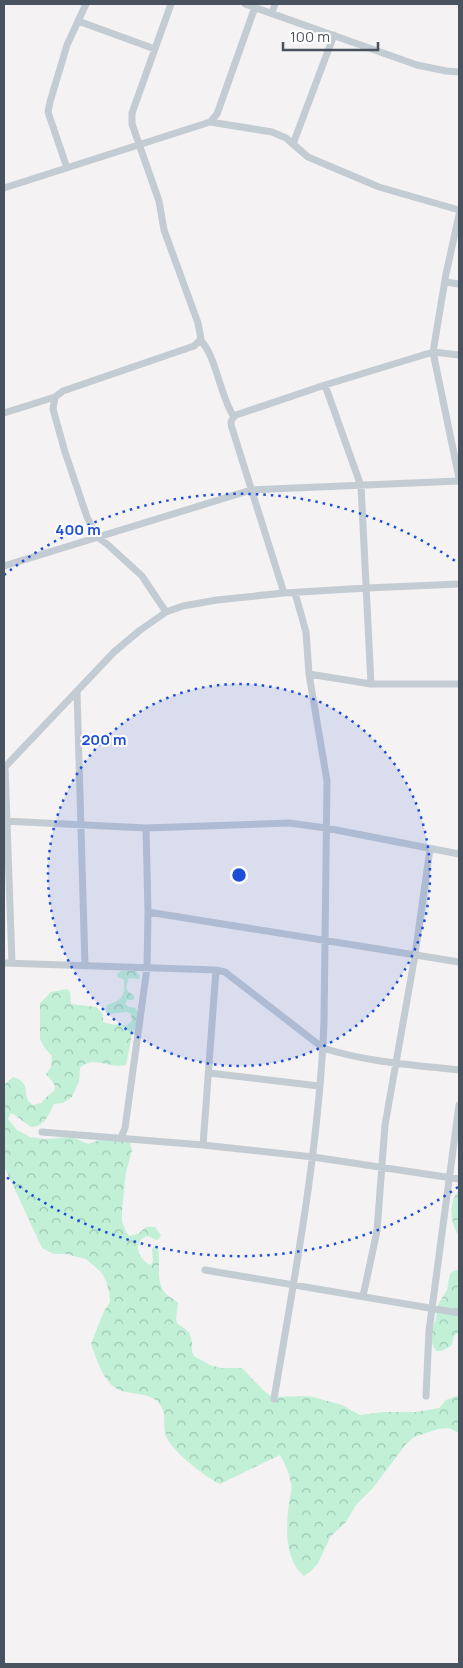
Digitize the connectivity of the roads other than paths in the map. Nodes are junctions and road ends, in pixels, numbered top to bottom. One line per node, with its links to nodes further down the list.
1 (86, 4): 7 (street)
2 (172, 4): 9 (street)
3 (245, 4): 5 (street)
4 (275, 4): 6 (street)
5 (255, 7): 6 (street); 11 (street)
6 (272, 13): 8 (street)
7 (78, 21): 9 (street); 14 (street)
8 (334, 35): 10 (street); 13 (street)
9 (155, 49): 12 (street)
10 (459, 72)
11 (210, 122): 12 (street); 13 (street)
12 (140, 144): 14 (street); 20 (street)
13 (293, 144): 16 (street)
14 (67, 168): 15 (street)
15 (4, 188)
16 (459, 210)
17 (459, 215): 18 (street)
18 (444, 282): 19 (street); 21 (street)
19 (459, 284)
20 (200, 340): 24 (street); 26 (street)
21 (433, 352): 22 (street); 23 (street); 27 (street)
22 (459, 355)
23 (325, 385): 26 (street); 28 (street)
24 (55, 397): 25 (street); 30 (street)
25 (4, 413)
26 (234, 417): 29 (street)
27 (459, 479): 28 (street)
28 (362, 486): 29 (street); 33 (street)
29 (251, 490): 30 (street); 35 (street)
30 (97, 538): 31 (street); 36 (street)
31 (4, 566)
32 (459, 584): 33 (street)
33 (367, 588): 34 (street); 38 (street)
34 (296, 593): 35 (street); 37 (street)
35 (284, 594): 36 (street)
36 (166, 612): 40 (street)
37 (309, 674): 38 (street); 45 (street)
38 (371, 684): 39 (street)
39 (459, 684)
40 (77, 692): 41 (street); 43 (street)
41 (5, 767): 42 (street)
42 (6, 821): 43 (street); 53 (street)
43 (80, 825): 44 (street); 54 (street)
44 (146, 828): 45 (street); 48 (street)
45 (326, 828): 46 (street); 49 (street)
46 (430, 849): 47 (street); 50 (street)
47 (459, 854)
48 (148, 912): 49 (street); 55 (street)
49 (325, 941): 50 (street); 57 (street)
50 (415, 955): 51 (street); 58 (street)
51 (459, 962)
52 (4, 963): 53 (street)
53 (12, 963): 54 (street)
54 (85, 966): 55 (street)
55 (147, 968): 56 (street); 64 (street)
56 (216, 970): 57 (street); 60 (street)
57 (323, 1048): 58 (street); 61 (street)
58 (396, 1063): 59 (street); 67 (street)
59 (459, 1070)
60 (209, 1073): 61 (street); 65 (street)
61 (319, 1086): 66 (street)
62 (459, 1105): 68 (street)
63 (42, 1132): 64 (street)
64 (121, 1138): 65 (street)
65 (203, 1145): 66 (street)
66 (313, 1157): 67 (street); 71 (street)
67 (382, 1168): 68 (street); 72 (street)
68 (451, 1177): 69 (street); 73 (street)
69 (459, 1179)
70 (205, 1270): 71 (street)
71 (293, 1285): 72 (street); 76 (street)
72 (363, 1296): 73 (street)
73 (432, 1308): 74 (street); 75 (street)
74 (459, 1313)
75 (426, 1396)
76 (274, 1399)

